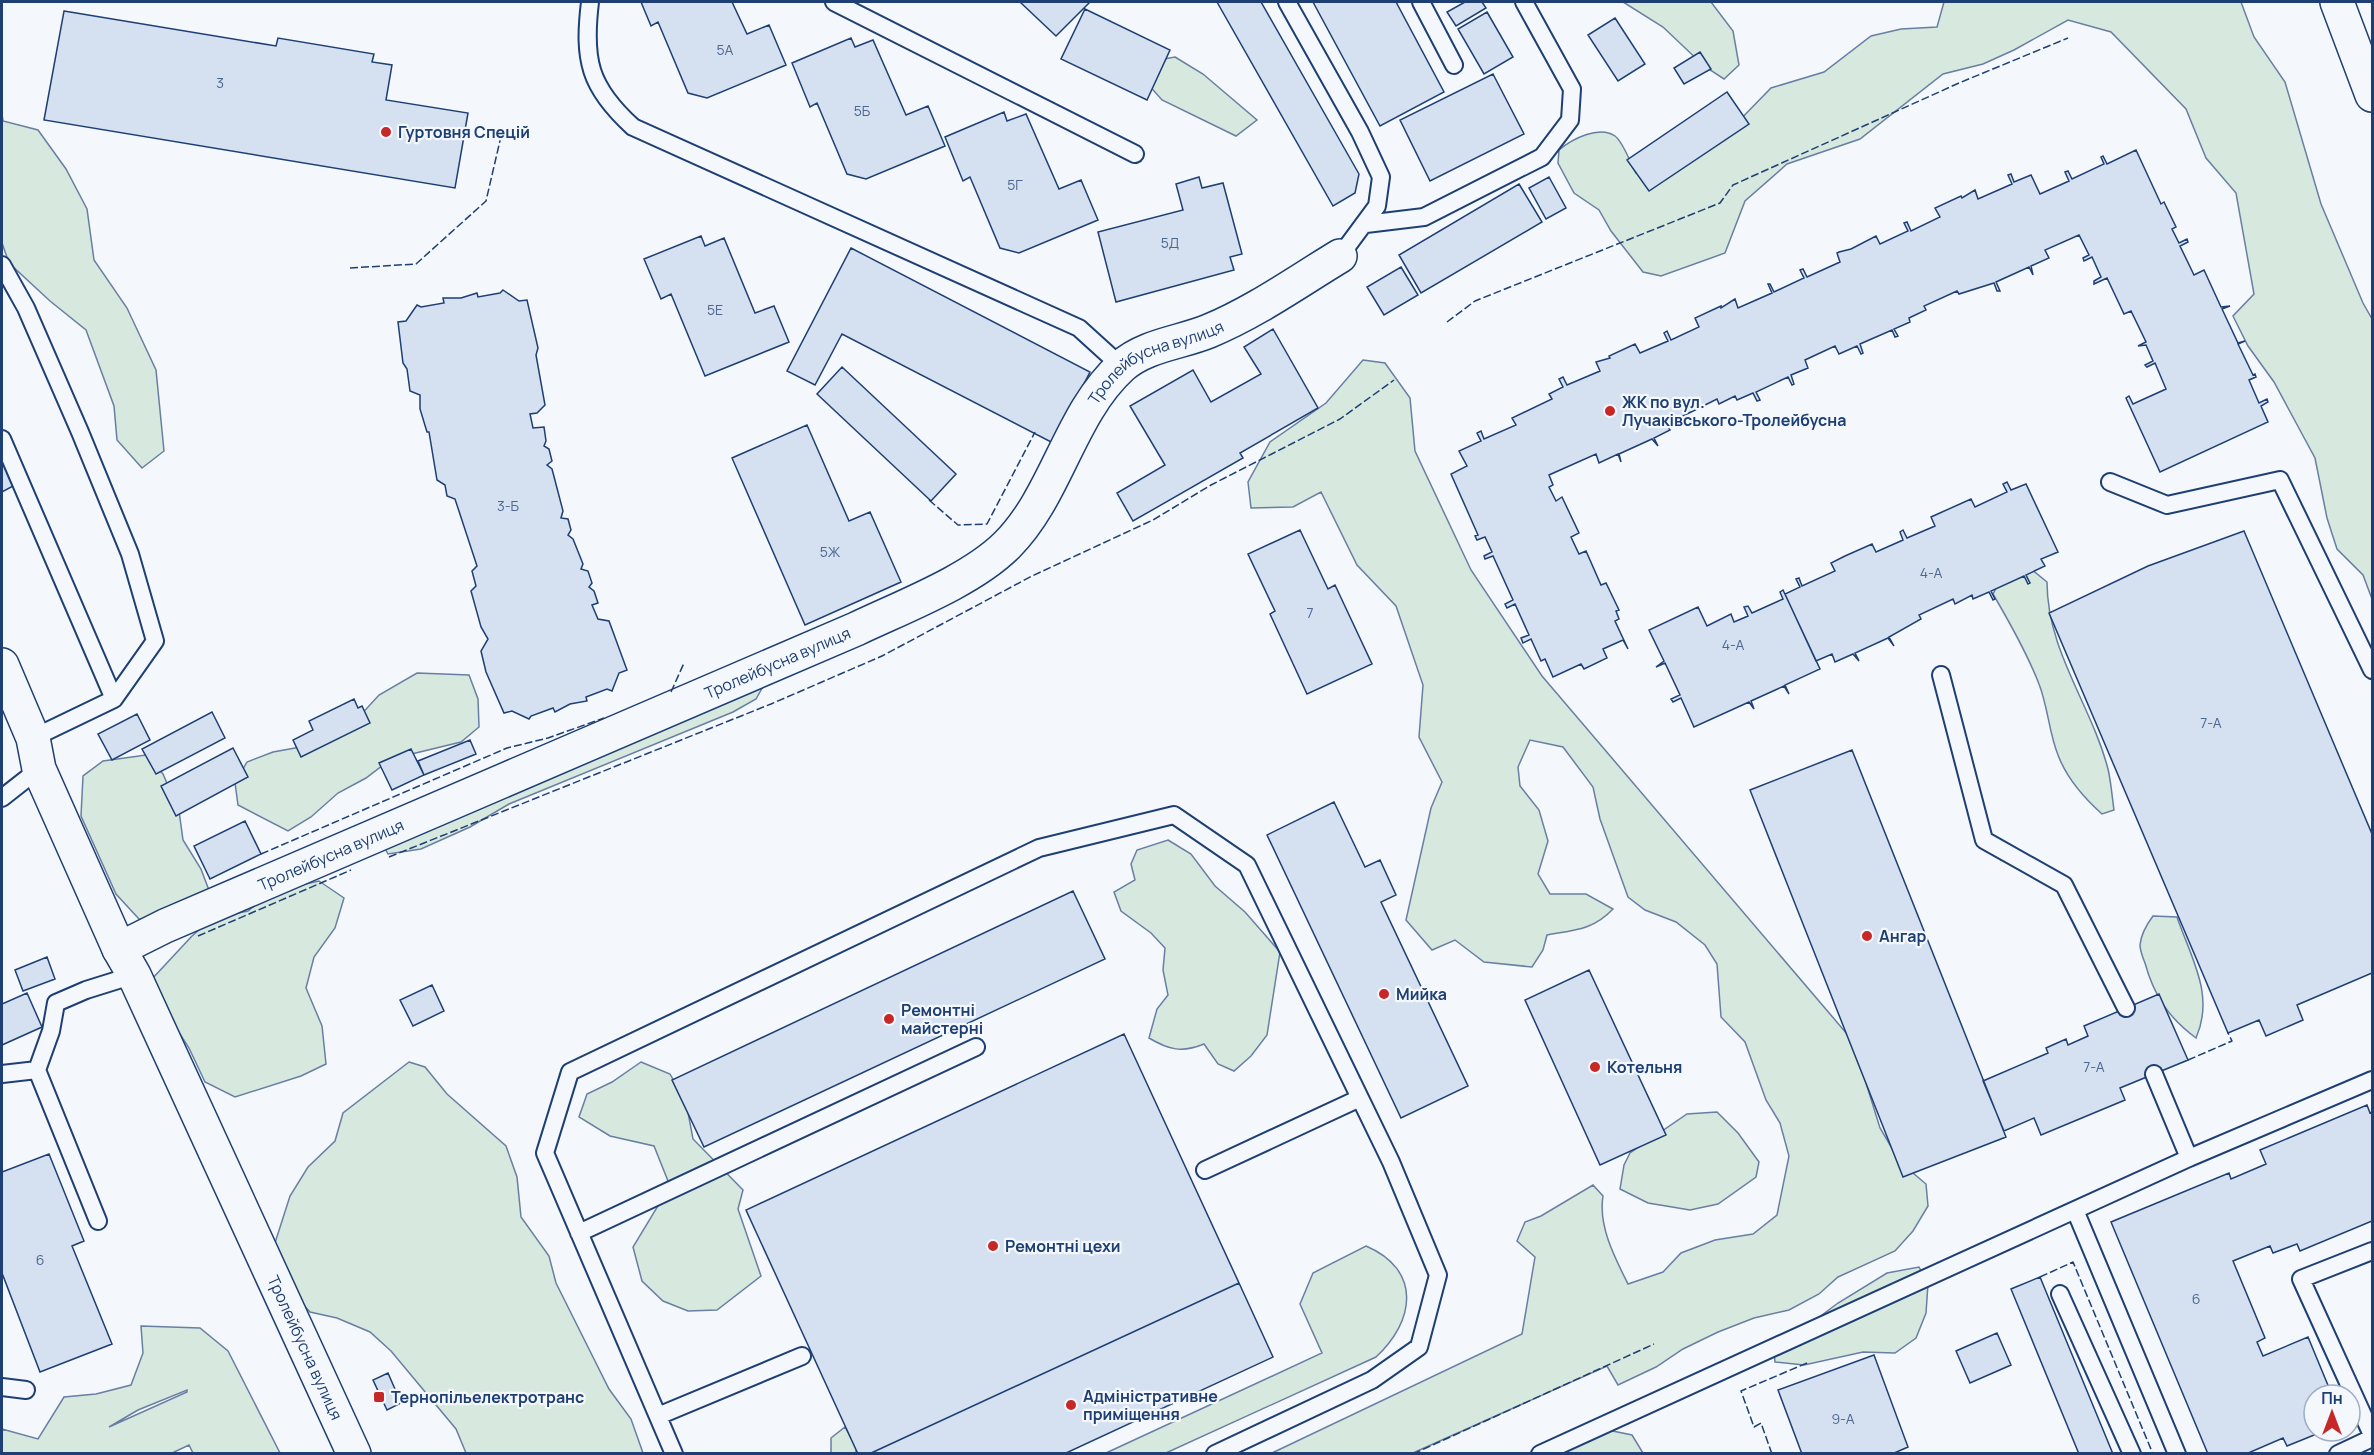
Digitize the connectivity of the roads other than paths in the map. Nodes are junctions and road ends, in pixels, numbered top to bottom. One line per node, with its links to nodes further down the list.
1 (590, 2): 13 (lane)
2 (834, 2): 9 (lane)
3 (1287, 2): 10 (lane)
4 (1421, 2): 7 (lane)
5 (1524, 2): 10 (lane)
6 (2337, 2): 8 (street)
7 (1454, 65)
8 (2373, 95)
9 (1136, 154)
10 (1366, 224): 11 (lane)
11 (1340, 256): 13 (street, Тролейбусна вулиця)
12 (2, 265): 19 (lane)
13 (1122, 366): 22 (street, Тролейбусна вулиця)
14 (2, 439): 19 (lane)
15 (2110, 482): 17 (lane)
16 (2, 665): 20 (street, Тролейбусна вулиця)
17 (2373, 670)
18 (1941, 675): 23 (lane)
19 (114, 699): 20 (lane)
20 (36, 754): 21 (lane); 22 (street, Тролейбусна вулиця)
21 (2, 798)
22 (127, 962): 25 (lane); 42 (street, Тролейбусна вулиця)
23 (2126, 1008)
24 (976, 1047): 34 (lane)
25 (38, 1070): 26 (lane); 33 (lane)
26 (2, 1074)
27 (2154, 1074): 30 (lane)
28 (2373, 1080): 30 (lane)
29 (1360, 1098): 31 (lane); 34 (lane); 44 (lane)
30 (2189, 1158): 32 (lane)
31 (1205, 1170)
32 (2075, 1210): 45 (lane); 47 (lane)
33 (98, 1221)
34 (579, 1233): 40 (lane)
35 (2373, 1251): 41 (lane)
36 (2060, 1294): 46 (lane)
37 (802, 1356): 40 (lane)
38 (2, 1387): 39 (lane)
39 (26, 1390)
40 (658, 1416): 43 (lane)
41 (2373, 1437): 48 (lane)
42 (354, 1454)
43 (674, 1454)
44 (1215, 1454)
45 (1540, 1454)
46 (2132, 1454)
47 (2177, 1454)
48 (2338, 1454)

